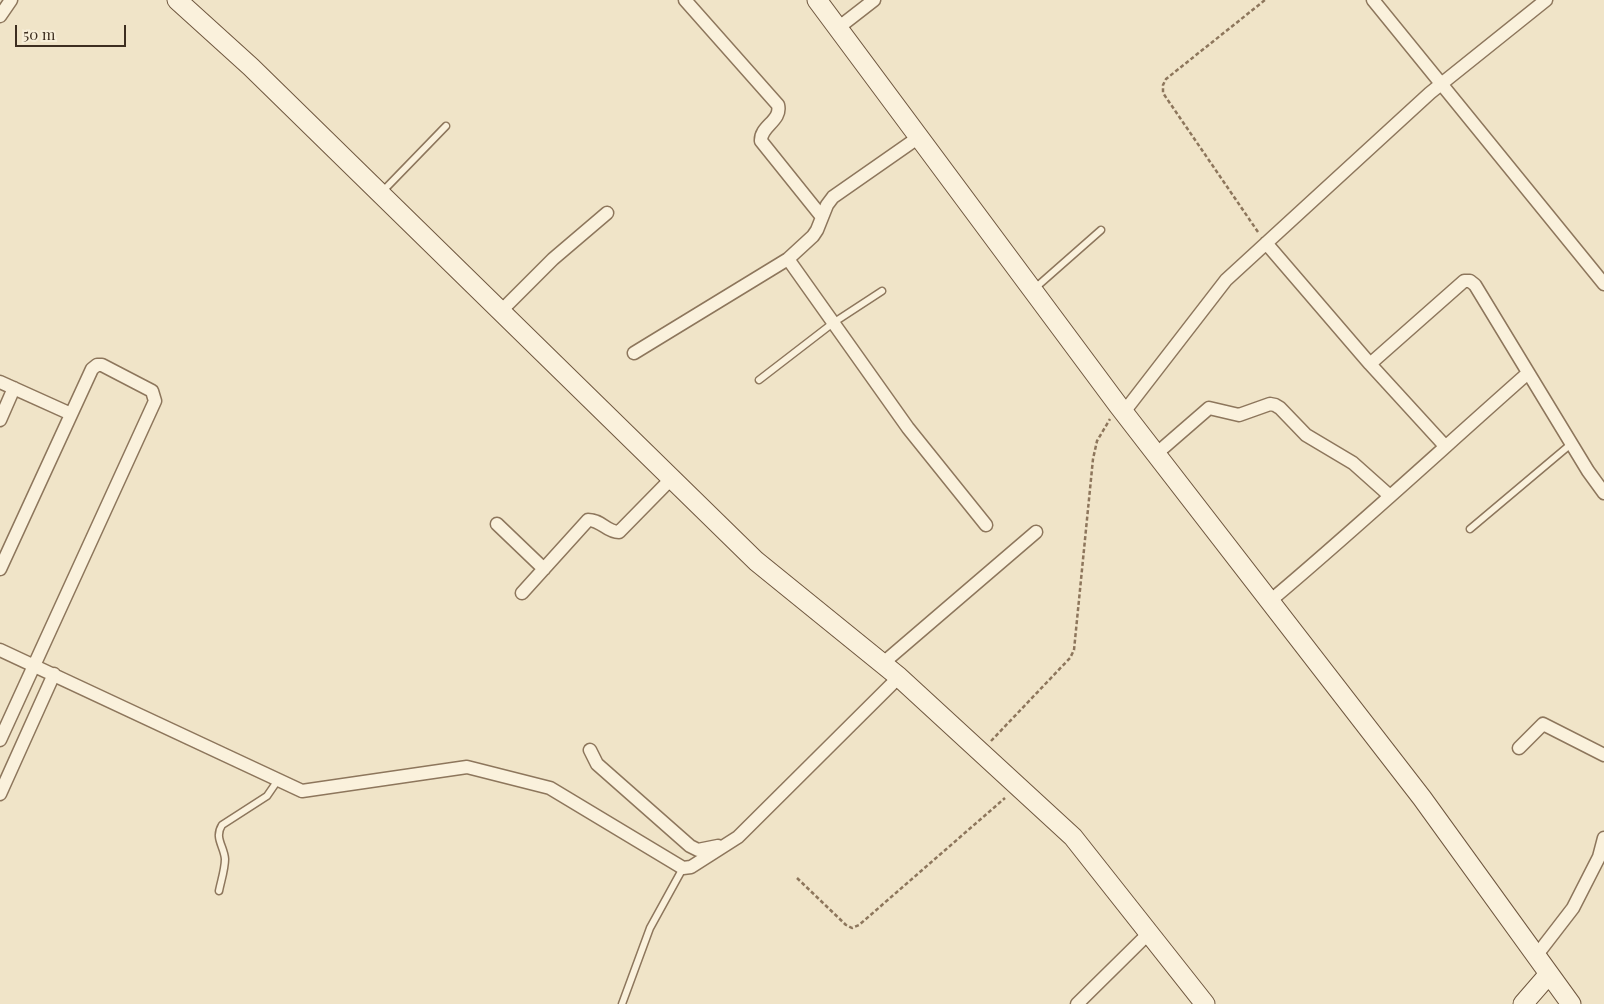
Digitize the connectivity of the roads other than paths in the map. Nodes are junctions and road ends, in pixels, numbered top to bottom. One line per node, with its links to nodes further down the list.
1 (11, 0): 8 (street)
2 (177, 0): 13 (street)
3 (685, 0): 15 (street)
4 (817, 0): 9 (street)
5 (874, 0): 9 (street)
6 (1373, 0): 10 (street)
7 (1546, 0): 10 (street)
8 (0, 16)
9 (838, 28): 12 (street)
10 (1441, 84): 17 (street); 19 (street)
11 (446, 126): 13 (lane)
12 (919, 137): 15 (street); 20 (street)
13 (381, 194): 22 (street)
14 (607, 213): 22 (street)
15 (822, 217): 18 (street)
16 (1101, 230): 20 (lane)
17 (1266, 243): 25 (street); 30 (street)
18 (788, 259): 23 (street); 24 (street)
19 (1604, 284)
20 (1033, 290): 30 (street)
21 (882, 291): 23 (lane)
22 (502, 311): 36 (street)
23 (833, 323): 27 (lane); 40 (street)
24 (634, 353)
25 (1370, 364): 26 (street); 34 (street)
26 (1528, 373): 33 (street); 34 (street)
27 (759, 380)
28 (0, 382): 29 (street)
29 (14, 388): 31 (street); 32 (street)
30 (1121, 409): 35 (street)
31 (71, 414): 43 (street); 48 (street)
32 (0, 420)
33 (1571, 444): 37 (street); 41 (lane)
34 (1445, 446): 38 (street)
35 (1156, 454): 38 (street); 46 (street)
36 (672, 478): 44 (street); 49 (street)
37 (1604, 493)
38 (1390, 496): 46 (street)
39 (497, 524): 44 (street)
40 (986, 524)
41 (1470, 529)
42 (1036, 532): 49 (street)
43 (0, 569)
44 (544, 569): 45 (street)
45 (522, 593)
46 (1270, 601): 65 (street)
47 (0, 650): 48 (street)
48 (34, 664): 50 (street); 52 (street)
49 (882, 664): 51 (street)
50 (54, 674): 57 (street); 58 (street)
51 (899, 677): 61 (street); 64 (street)
52 (0, 740)
53 (1519, 748): 55 (street)
54 (590, 750): 61 (street)
55 (1604, 755)
56 (0, 761): 57 (street)
57 (13, 766): 59 (street)
58 (278, 780): 62 (street); 63 (lane)
59 (0, 794)
60 (1604, 838): 65 (street)
61 (726, 845): 62 (street)
62 (683, 868): 67 (lane)
63 (219, 891)
64 (1148, 934): 68 (street); 69 (street)
65 (1536, 956): 66 (street)
66 (1549, 974): 70 (street); 71 (street)
67 (622, 1004)
68 (1077, 1004)
69 (1205, 1004)
70 (1523, 1004)
71 (1571, 1004)

